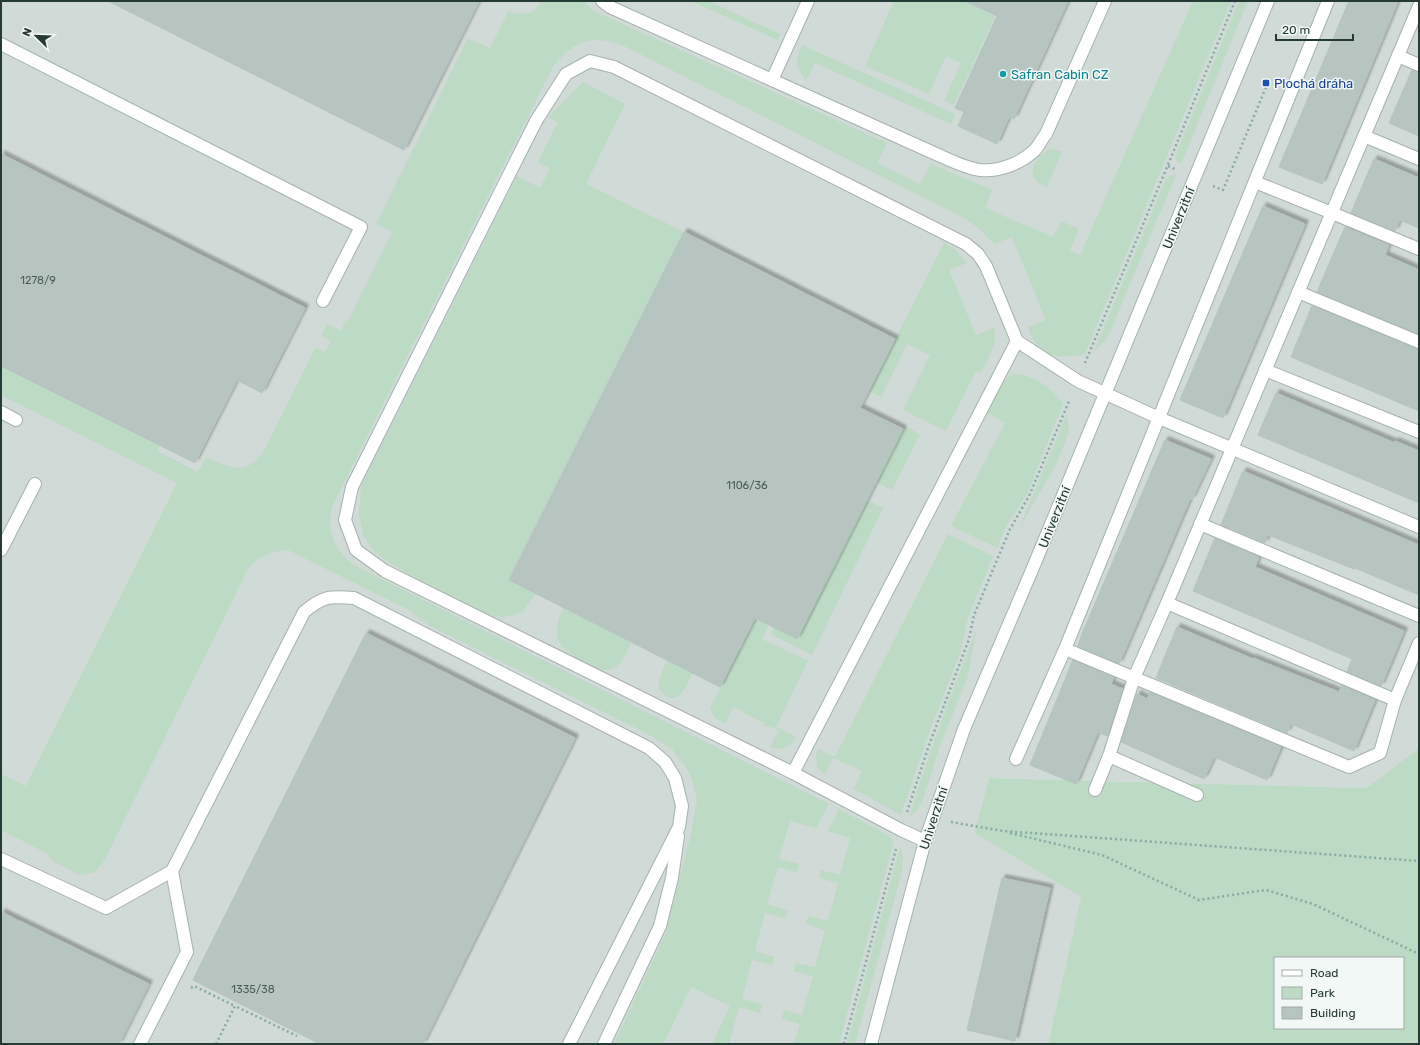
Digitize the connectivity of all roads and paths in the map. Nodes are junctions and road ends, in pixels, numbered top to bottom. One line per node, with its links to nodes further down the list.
1 (602, 1): 11 (street)
2 (808, 1): 11 (street)
3 (1105, 1): 11 (street)
4 (1235, 1): 22 (path)
5 (1268, 1): 23 (street, Univerzitní)
6 (1328, 1): 14 (street)
7 (1419, 6): 9 (street)
8 (1, 44): 18 (street)
9 (1398, 56): 10 (street); 12 (street)
10 (1419, 65)
11 (772, 80)
12 (1364, 136): 13 (street); 15 (street)
13 (1419, 159)
14 (1255, 182): 15 (street); 25 (street)
15 (1332, 212): 16 (street); 17 (street)
16 (1419, 249)
17 (1298, 292): 20 (street); 21 (street)
18 (323, 301)
19 (1017, 341): 22 (street); 41 (street); 41 (street)
20 (1419, 342)
21 (1265, 370): 27 (street); 28 (street)
22 (1078, 381): 23 (street); 46 (path)
23 (1105, 393): 25 (street); 44 (street, Univerzitní)
24 (1, 412): 26 (street)
25 (1159, 418): 28 (street); 36 (street)
26 (16, 420)
27 (1419, 432)
28 (1232, 449): 30 (street); 31 (street)
29 (35, 484): 32 (street)
30 (1200, 524): 33 (street); 34 (street)
31 (1419, 527)
32 (1, 550)
33 (1167, 602): 37 (street); 38 (street)
34 (1419, 616)
35 (1419, 643): 38 (street)
36 (1065, 649): 37 (street); 40 (street)
37 (1134, 678): 38 (street); 39 (street)
38 (1395, 700)
39 (1109, 756): 42 (street); 43 (street)
40 (1016, 760)
41 (793, 773): 46 (street)
42 (1095, 790)
43 (1197, 795)
44 (932, 819): 47 (path); 48 (street, Univerzitní)
45 (679, 827): 51 (street); 58 (street); 59 (street)
46 (901, 830): 48 (street); 60 (path)
47 (1003, 831): 50 (path); 52 (path)
48 (925, 841): 61 (street, Univerzitní)
49 (1, 860): 51 (street)
50 (1419, 861)
51 (172, 872): 53 (street)
52 (1419, 954)
53 (160, 1004): 54 (path); 56 (street)
54 (235, 1006): 55 (path); 57 (path)
55 (297, 1036)
56 (140, 1044)
57 (216, 1044)
58 (569, 1044)
59 (604, 1044)
60 (844, 1044)
61 (871, 1044)

